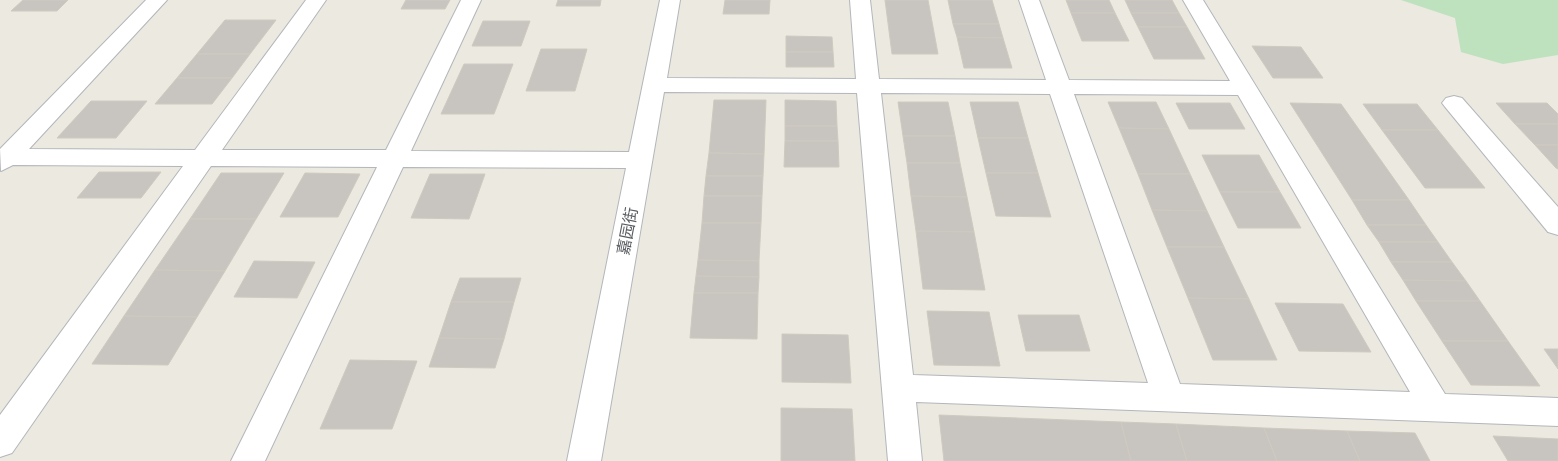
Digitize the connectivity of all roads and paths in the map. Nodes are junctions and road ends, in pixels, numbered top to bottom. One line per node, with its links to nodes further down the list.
1 (157, 0): 14 (street)
2 (316, 0): 13 (street)
3 (471, 0): 15 (street)
4 (670, 0): 8 (street, 嘉园街)
5 (860, 0): 9 (street)
6 (1029, 0): 10 (street)
7 (1193, 0): 11 (street)
8 (654, 85): 9 (street); 16 (street, 嘉园街)
9 (868, 86): 10 (street); 18 (street)
10 (1060, 87): 11 (street); 19 (street)
11 (1245, 88): 20 (street)
12 (1454, 103): 17 (street)
13 (204, 158): 14 (street); 15 (street); 22 (street)
14 (3, 159)
15 (395, 159): 16 (street); 23 (street)
16 (640, 160): 24 (street, 嘉园街)
17 (1558, 224)
18 (898, 388): 19 (street); 25 (street)
19 (1169, 398): 20 (street)
20 (1436, 408): 21 (street)
21 (1558, 412)
22 (0, 442)
23 (248, 461)
24 (584, 461)
25 (905, 461)

